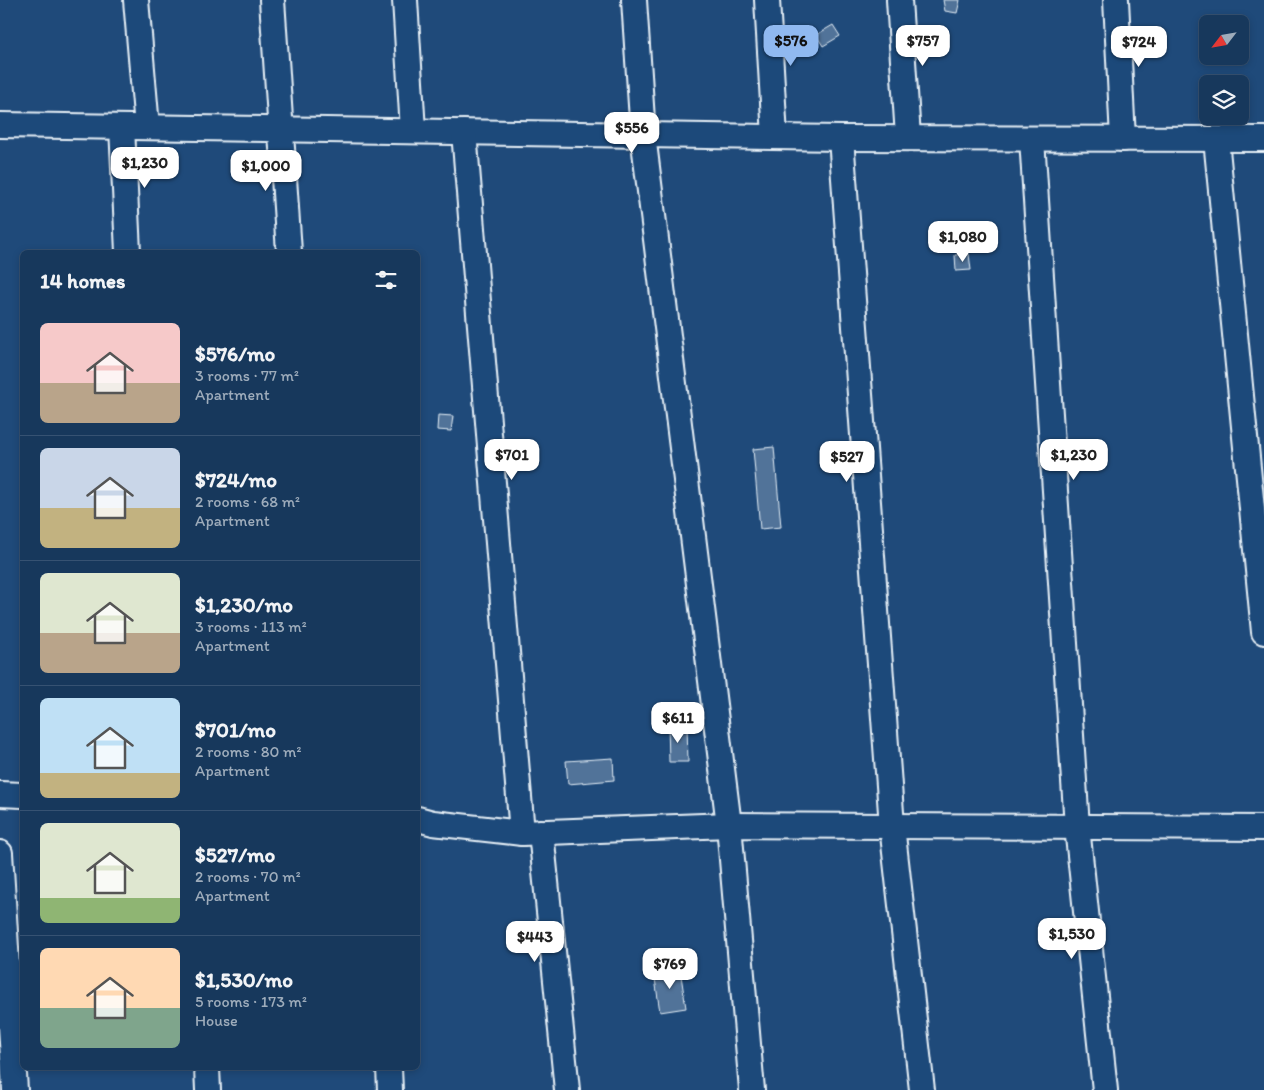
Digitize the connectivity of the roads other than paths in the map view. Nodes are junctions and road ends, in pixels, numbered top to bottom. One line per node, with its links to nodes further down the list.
1 (136, 0): 10 (street)
2 (272, 0): 11 (street)
3 (404, 0): 12 (street)
4 (634, 0): 14 (street)
5 (768, 0): 15 (street)
6 (899, 0): 16 (street)
7 (1116, 0): 19 (street)
8 (0, 125): 9 (street)
9 (122, 127): 10 (street); 22 (street)
10 (147, 127): 11 (street)
11 (280, 129): 12 (street); 23 (street)
12 (414, 131): 13 (street)
13 (464, 132): 14 (street); 32 (street)
14 (643, 135): 15 (street); 28 (street)
15 (775, 137): 17 (street)
16 (908, 137): 17 (street); 18 (street)
17 (841, 138): 29 (street)
18 (1032, 139): 19 (street); 30 (street)
19 (1123, 139): 20 (street)
20 (1216, 139): 21 (street); 24 (street)
21 (1264, 139)
22 (128, 250)
23 (289, 250)
24 (1264, 632)
25 (0, 794): 26 (street)
26 (20, 795)
27 (420, 820): 32 (street)
28 (729, 825): 29 (street); 32 (street); 40 (street)
29 (892, 826): 30 (street); 41 (street)
30 (1077, 827): 31 (street); 42 (street)
31 (1264, 828)
32 (531, 832): 39 (street)
33 (0, 853): 36 (street)
34 (207, 1070): 37 (street)
35 (389, 1070): 38 (street)
36 (15, 1090)
37 (208, 1090)
38 (390, 1090)
39 (567, 1090)
40 (752, 1090)
41 (922, 1090)
42 (1105, 1090)

